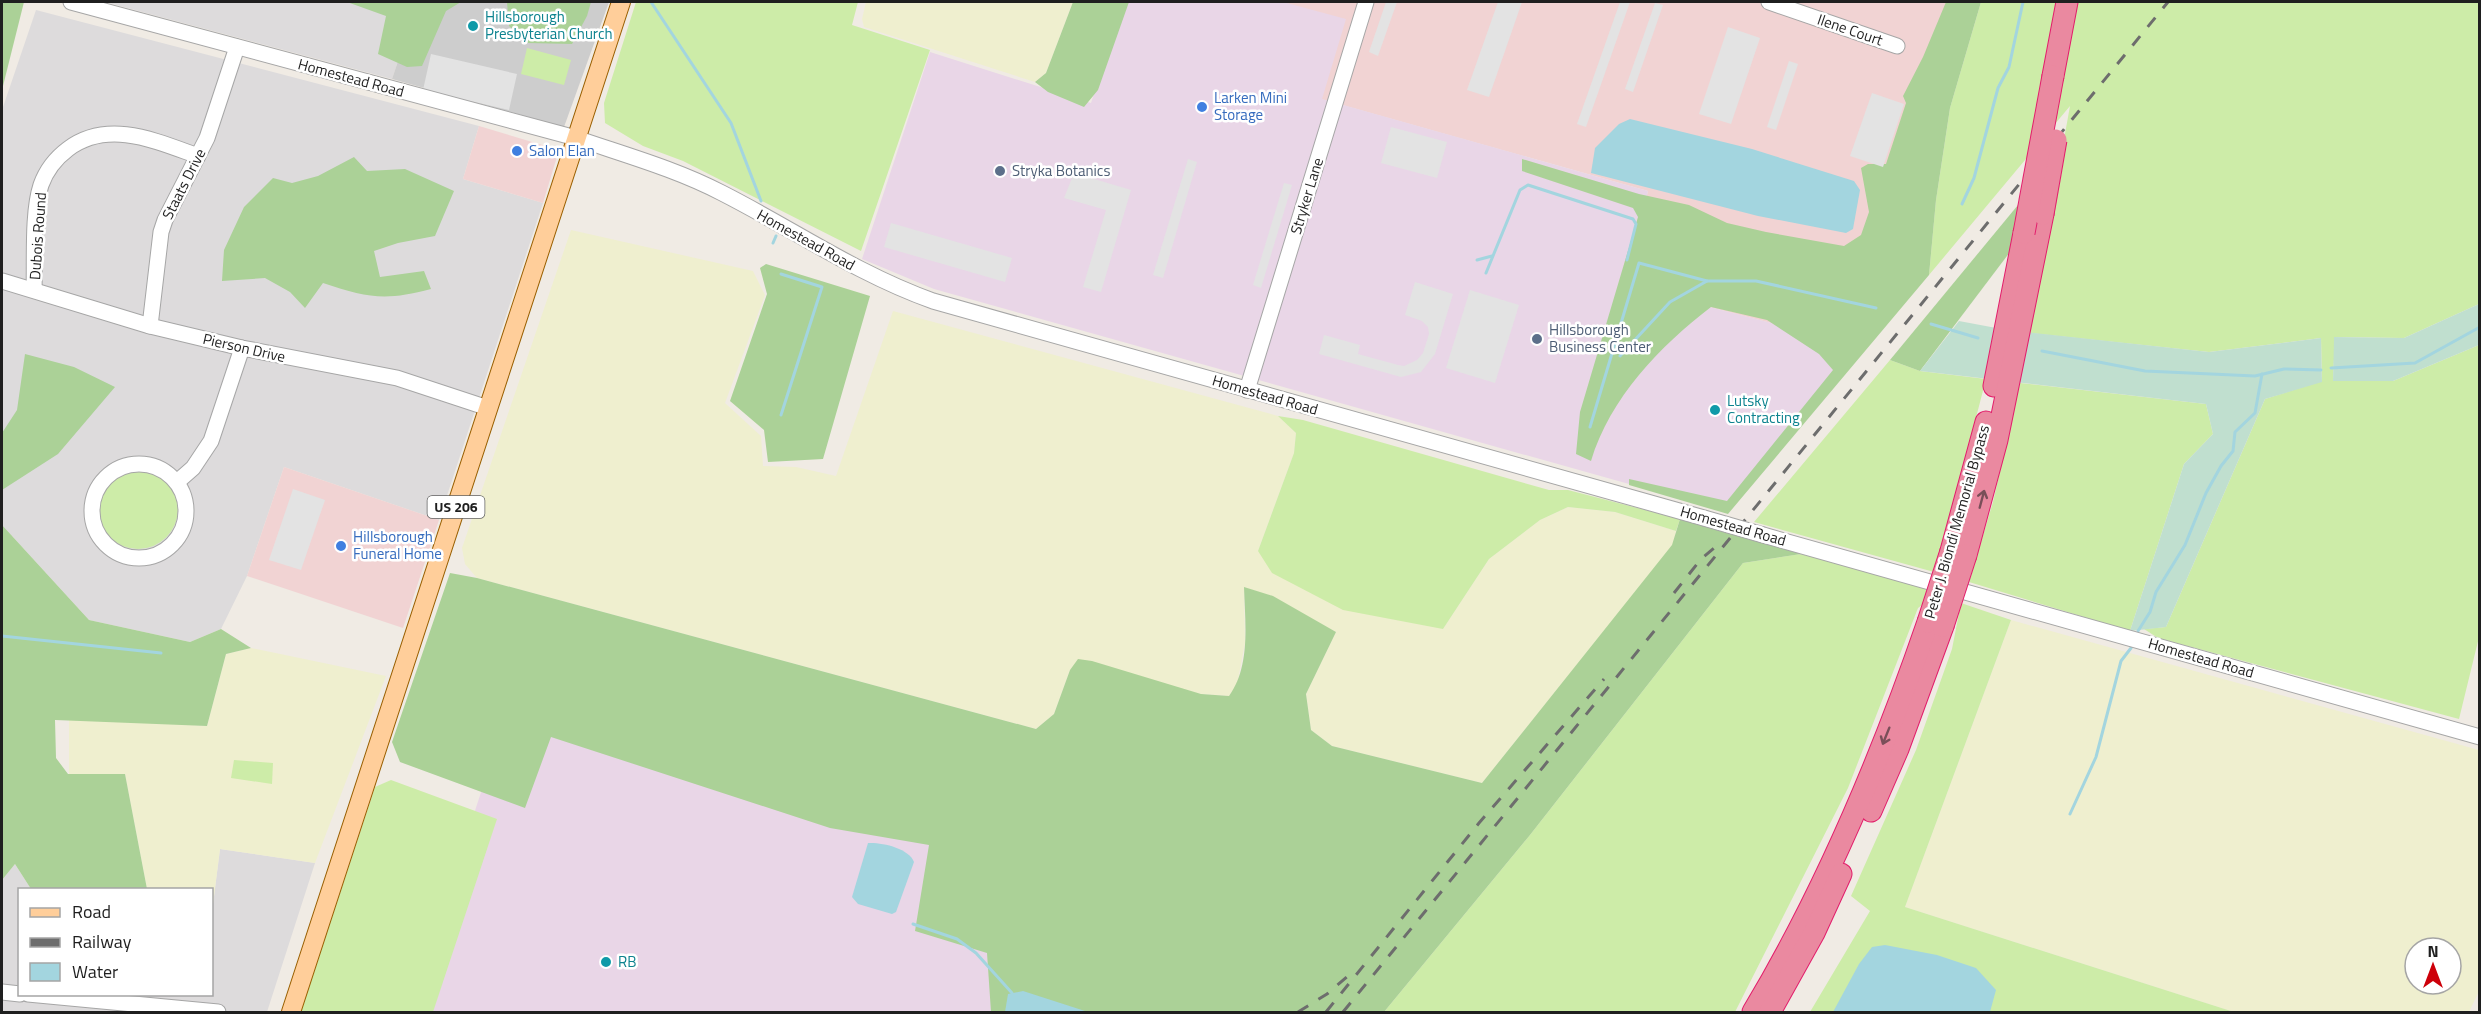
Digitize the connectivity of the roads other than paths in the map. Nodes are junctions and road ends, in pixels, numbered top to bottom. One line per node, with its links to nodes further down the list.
1 (71, 2): 8 (street, Homestead Road)
2 (621, 2): 10 (main road, US 206)
3 (1366, 2): 16 (street, Stryker Lane)
4 (1769, 2): 7 (street, Ilene Court)
5 (2067, 2): 9 (highway, Peter J. Biondi Memorial Bypass)
6 (2081, 2): 9 (highway, Peter J. Biondi Memorial Bypass)
7 (1897, 46)
8 (237, 47): 10 (street, Homestead Road); 11 (street, Staats Drive)
9 (2061, 72): 19 (highway, Peter J. Biondi Memorial Bypass, bridge); 19 (highway, Peter J. Biondi Memorial Bypass, one-way to 9, bridge)
10 (576, 138): 16 (street, Homestead Road); 17 (main road, US 206)
11 (198, 156): 13 (street, Dubois Round); 14 (street, Staats Drive)
12 (2, 281): 13 (street, Pierson Drive)
13 (34, 290): 14 (street, Pierson Drive)
14 (150, 326): 15 (street, Pierson Drive)
15 (242, 348): 17 (street, Pierson Drive); 18 (street)
16 (1247, 390): 21 (street, Homestead Road, bridge)
17 (488, 408): 26 (main road, US 206)
18 (177, 483): 18 (street)
19 (1959, 553): 20 (highway, Peter J. Biondi Memorial Bypass, bridge)
20 (1936, 624): 27 (highway, Peter J. Biondi Memorial Bypass, one-way to 27); 28 (highway, Peter J. Biondi Memorial Bypass)
21 (2480, 737)
22 (2, 992): 23 (street)
23 (18, 994)
24 (49, 996): 25 (street)
25 (218, 1012)
26 (291, 1012)
27 (1753, 1012)
28 (1770, 1012)

